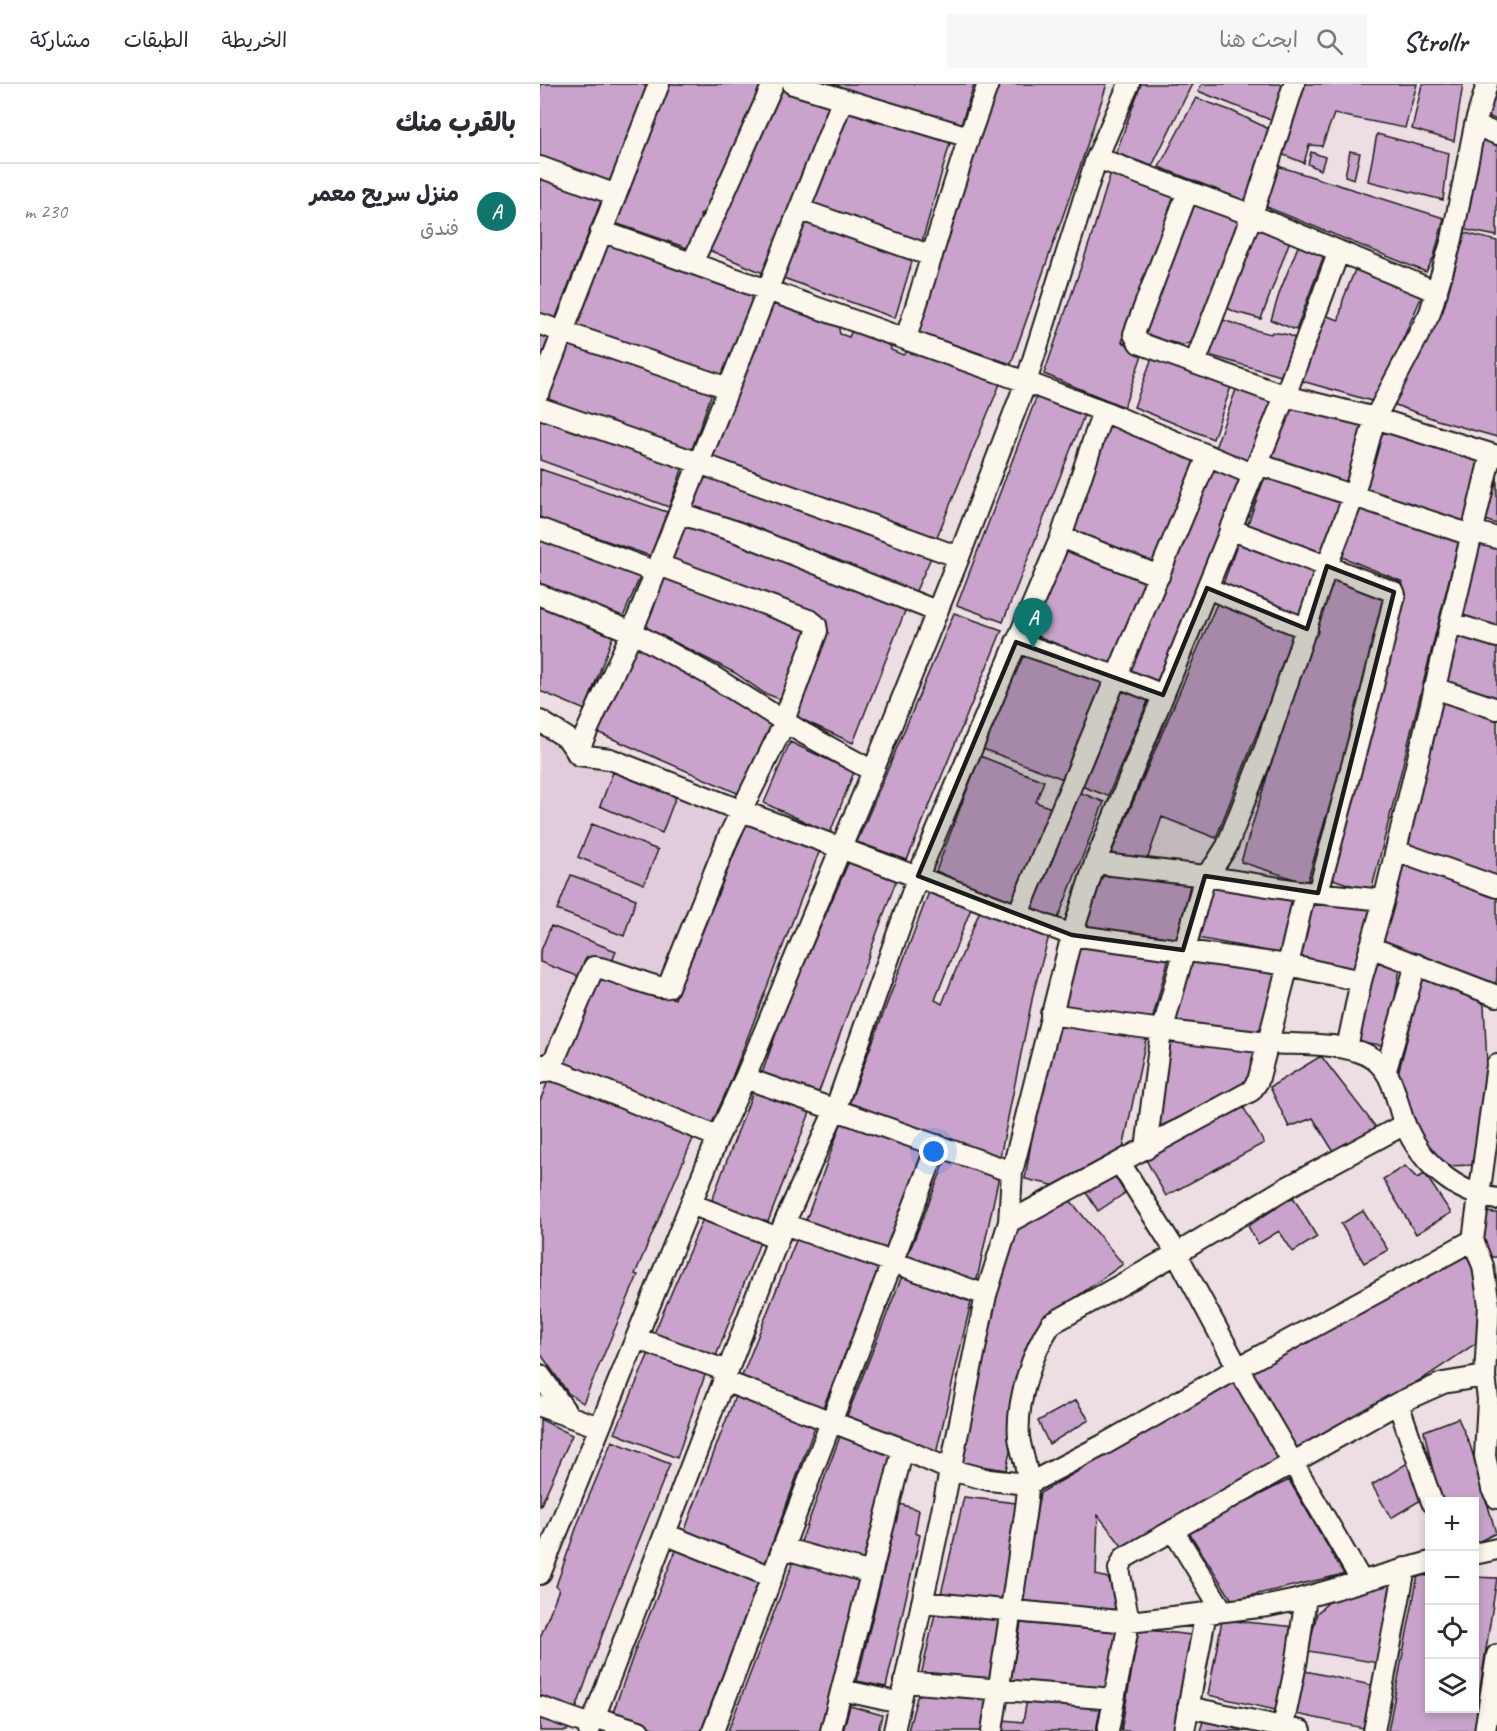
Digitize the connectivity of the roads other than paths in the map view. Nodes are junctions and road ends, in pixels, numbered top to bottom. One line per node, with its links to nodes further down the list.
1 (659, 84): 15 (street)
2 (773, 84): 21 (street)
3 (794, 84): 8 (street)
4 (988, 84): 11 (street)
5 (1128, 84): 12 (street)
6 (1294, 84): 17 (street)
7 (1487, 84): 9 (street)
8 (843, 99): 11 (street); 16 (street)
9 (1475, 125): 10 (street); 23 (street)
10 (1497, 134)
11 (969, 137): 20 (street)
12 (1097, 158): 14 (street); 28 (street)
13 (540, 167): 15 (street)
14 (1188, 191): 17 (street); 27 (street)
15 (616, 195): 18 (street)
16 (801, 210): 20 (street); 22 (street)
17 (1252, 215): 19 (street); 27 (street)
18 (602, 231): 21 (street); 25 (street)
19 (1339, 251): 23 (street); 31 (street)
20 (932, 256): 26 (street)
21 (692, 263): 22 (street)
22 (768, 289): 26 (street); 29 (street)
23 (1437, 292): 34 (street)
24 (540, 324): 25 (street)
25 (562, 331): 29 (street); 30 (street)
26 (906, 338): 28 (street)
27 (1195, 363): 31 (street)
28 (1026, 382): 33 (street); 46 (street)
29 (728, 388): 37 (street)
30 (540, 391)
31 (1285, 396): 34 (street); 38 (street)
32 (540, 408): 37 (street)
33 (1103, 411): 36 (street); 44 (street)
34 (1375, 418): 35 (street); 39 (street)
35 (1494, 455): 43 (street)
36 (1208, 456): 38 (street); 49 (street)
37 (699, 463): 40 (street); 46 (street)
38 (1256, 470): 39 (street); 42 (street)
39 (1353, 496): 43 (street); 47 (street)
40 (679, 513): 48 (street); 52 (street)
41 (540, 529): 48 (street)
42 (1230, 529): 47 (street); 50 (street)
43 (1472, 533): 45 (street); 53 (street)
44 (1061, 537): 49 (street); 57 (street)
45 (1497, 538)
46 (959, 557): 52 (street)
47 (1327, 566): 54 (street); 73 (street)
48 (657, 569): 55 (street); 63 (street)
49 (1159, 576): 58 (street)
50 (1207, 588): 54 (street); 60 (street)
51 (540, 595): 55 (street)
52 (936, 611): 65 (street)
53 (1450, 623): 56 (street); 59 (street)
54 (1307, 629): 71 (street)
55 (632, 632): 63 (street); 64 (street)
56 (1497, 638)
57 (1017, 642): 58 (street); 70 (street)
58 (1118, 676): 60 (street); 75 (street)
59 (1434, 688): 61 (street); 68 (street)
60 (1163, 695): 69 (street)
61 (1497, 709)
62 (540, 721): 64 (street)
63 (784, 721): 65 (street); 66 (street)
64 (577, 753): 66 (street)
65 (873, 771): 67 (street)
66 (742, 811): 67 (street); 87 (street)
67 (840, 847): 70 (street); 91 (street)
68 (1396, 850): 72 (street); 74 (street)
69 (1095, 862): 71 (street); 76 (street)
70 (918, 876): 75 (street); 92 (street)
71 (1205, 876): 73 (street); 78 (street)
72 (1497, 887)
73 (1312, 892): 74 (street); 80 (street)
74 (1384, 900): 77 (street)
75 (1018, 914): 76 (street)
76 (1072, 935): 78 (street); 83 (street)
77 (1371, 947): 79 (street); 81 (street)
78 (1184, 950): 80 (street); 84 (street)
79 (1416, 964): 82 (street); 89 (street)
80 (1288, 965): 81 (street); 85 (street)
81 (1361, 981): 86 (street)
82 (1497, 996)
83 (1051, 1014): 84 (street); 99 (street)
84 (1162, 1031): 85 (street); 97 (street)
85 (1269, 1043): 86 (street); 97 (street)
86 (1347, 1048): 89 (street)
87 (540, 1065)
88 (1497, 1065): 95 (street)
89 (1386, 1070): 93 (street)
90 (540, 1073): 94 (street)
91 (745, 1078): 92 (street); 94 (street)
92 (835, 1110): 96 (street); 103 (street)
93 (1405, 1124): 100 (street); 105 (street)
94 (718, 1137): 101 (street)
95 (1492, 1139): 100 (street)
96 (937, 1144): 99 (street); 106 (street)
97 (1146, 1149): 98 (street)
98 (1120, 1163): 102 (street); 105 (street)
99 (1012, 1172): 102 (street)
100 (1488, 1197): 104 (street)
101 (691, 1204): 103 (street); 108 (street)
102 (1009, 1222): 107 (street)
103 (781, 1231): 106 (street); 111 (street)
104 (1473, 1240): 109 (street); 112 (street)
105 (1176, 1254): 109 (street); 122 (street)
106 (892, 1262): 107 (street); 117 (street)
107 (986, 1295): 121 (street)
108 (636, 1338): 111 (street); 118 (street)
109 (1238, 1368): 120 (street); 122 (street)
110 (540, 1375): 116 (street)
111 (725, 1376): 117 (street); 126 (street)
112 (1485, 1376): 113 (street); 114 (street)
113 (1493, 1399): 124 (street)
114 (1398, 1403): 120 (street); 123 (street)
115 (540, 1406): 116 (street)
116 (569, 1416): 118 (street)
117 (831, 1421): 119 (street); 127 (street)
118 (599, 1427): 133 (street)
119 (903, 1449): 121 (street); 132 (street)
120 (1291, 1461): 125 (street); 135 (street)
121 (951, 1470): 122 (street); 137 (street)
122 (1028, 1484): 138 (street)
123 (1430, 1497)
124 (1497, 1498)
125 (1173, 1530): 139 (street); 140 (street)
126 (664, 1534): 134 (street); 149 (street)
127 (782, 1548): 132 (street); 134 (street)
128 (1497, 1550): 129 (street)
129 (1479, 1553)
130 (1425, 1563): 131 (street)
131 (1405, 1568): 135 (street); 158 (street)
132 (872, 1573): 144 (street)
133 (540, 1574)
134 (772, 1576): 152 (street)
135 (1361, 1580): 136 (street)
136 (1306, 1597): 139 (street); 150 (street)
137 (922, 1602): 138 (street); 142 (street)
138 (1011, 1610): 140 (street); 143 (street)
139 (1214, 1611): 140 (street); 148 (street)
140 (1129, 1622): 145 (street)
141 (1496, 1663): 159 (street)
142 (904, 1682): 143 (street); 146 (street)
143 (999, 1688): 145 (street); 155 (street)
144 (842, 1690): 146 (street); 153 (street)
145 (1114, 1699): 156 (street)
146 (900, 1703): 154 (street)
147 (540, 1707): 149 (street)
148 (1188, 1707): 150 (street); 157 (street)
149 (592, 1724): 151 (street)
150 (1289, 1730)
151 (639, 1731)
152 (712, 1731)
153 (831, 1731)
154 (894, 1731)
155 (992, 1731)
156 (1108, 1731)
157 (1184, 1731)
158 (1374, 1731)
159 (1485, 1731)

